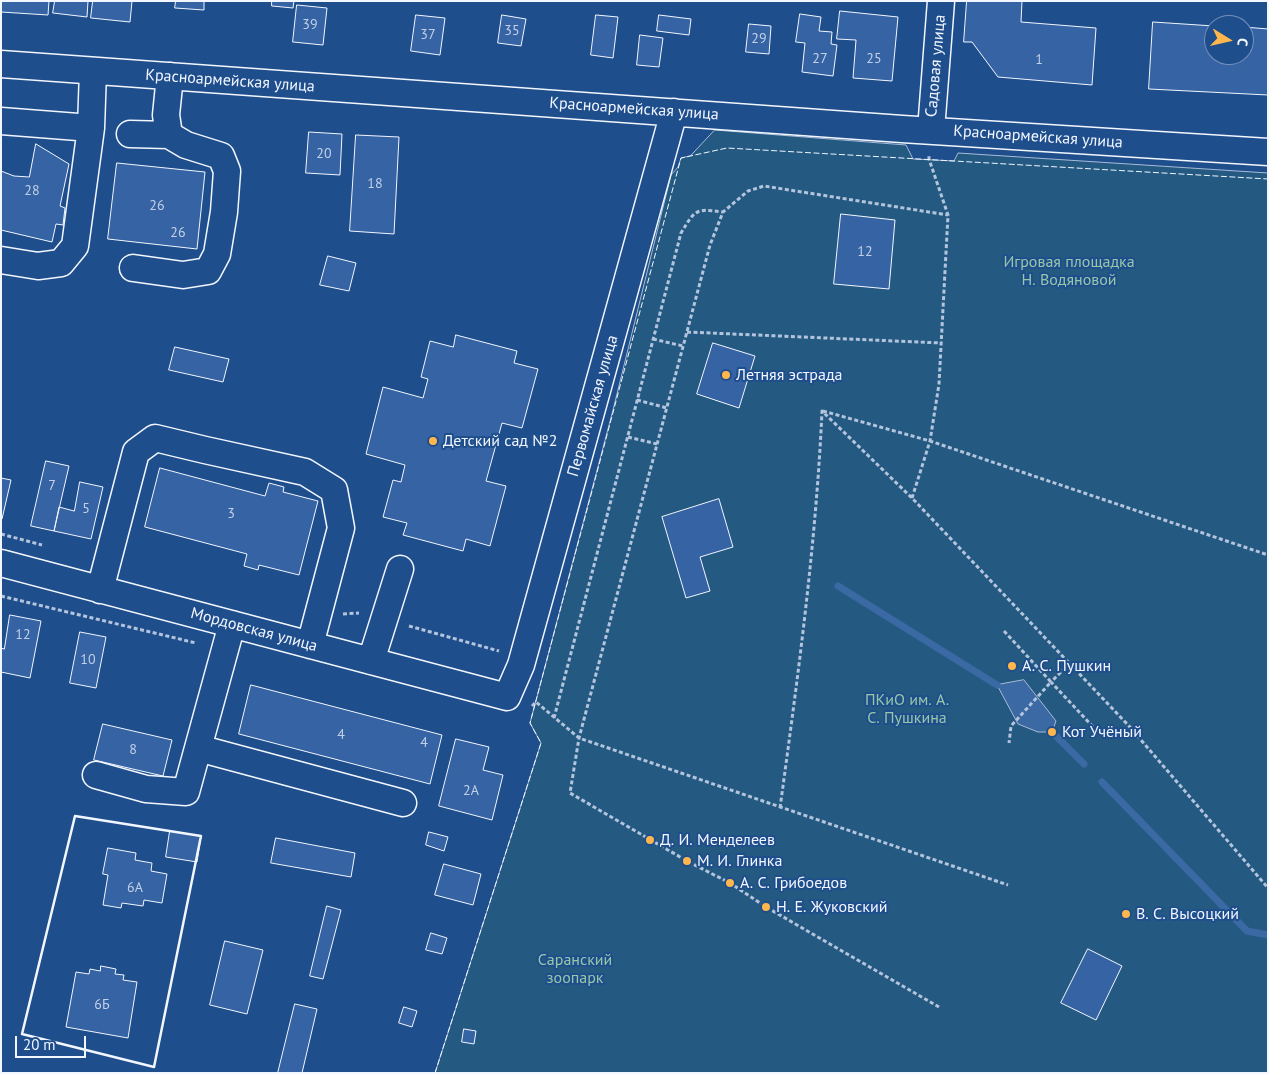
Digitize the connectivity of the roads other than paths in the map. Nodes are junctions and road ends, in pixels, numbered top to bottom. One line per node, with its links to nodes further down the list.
1 (941, 1): 10 (street, Садовая улица)
2 (1, 64): 3 (street, Красноармейская улица)
3 (93, 71): 4 (street, Красноармейская улица); 7 (street)
4 (170, 76): 5 (street, Красноармейская улица); 9 (street)
5 (674, 112): 10 (street, Красноармейская улица); 20 (street, Первомайская улица)
6 (1, 121): 7 (street)
7 (91, 128): 12 (street)
8 (130, 134): 9 (street)
9 (169, 135): 13 (street)
10 (930, 143): 11 (street, Красноармейская улица)
11 (1268, 152)
12 (1, 260)
13 (133, 268)
14 (1, 563): 16 (street, Мордовская улица)
15 (400, 569): 19 (street)
16 (100, 590): 17 (street, Мордовская улица); 18 (street)
17 (232, 624): 18 (street, Мордовская улица); 21 (street)
18 (310, 645): 19 (street, Мордовская улица)
19 (371, 661): 20 (street, Мордовская улица)
20 (507, 698)
21 (198, 748): 22 (street); 23 (street)
22 (96, 775)
23 (403, 803)

